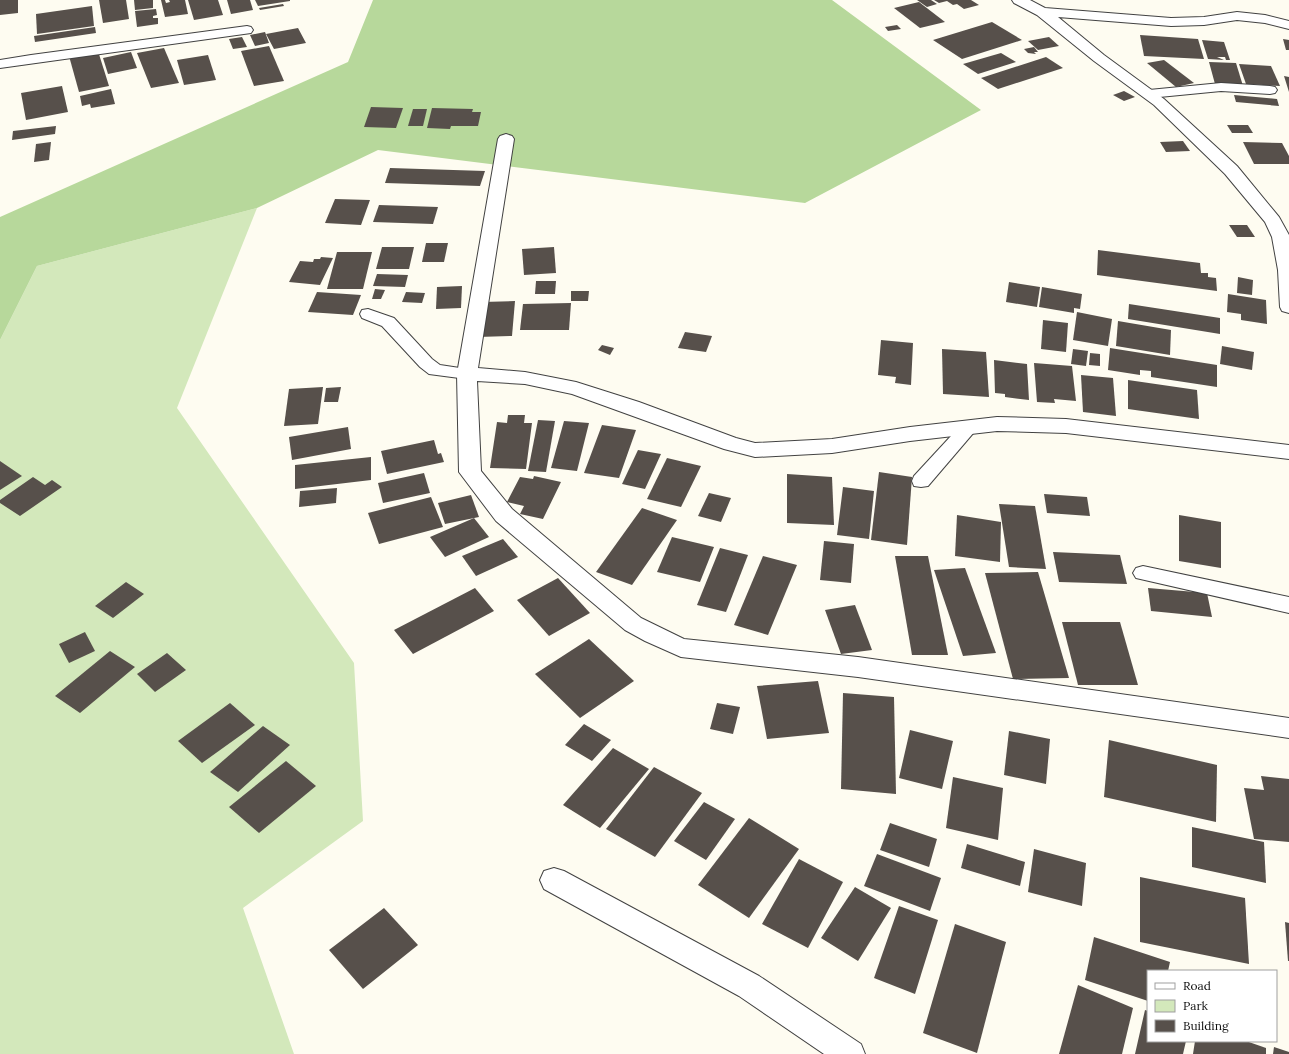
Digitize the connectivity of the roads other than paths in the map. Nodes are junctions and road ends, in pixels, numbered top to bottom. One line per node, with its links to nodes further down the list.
1 (1019, 0): 2 (street)
2 (1042, 12): 3 (street); 7 (street)
3 (1289, 25)
4 (247, 30): 5 (lane)
5 (0, 64)
6 (1270, 90): 7 (lane)
7 (1149, 94): 9 (street)
8 (506, 139): 12 (street)
9 (1281, 221): 10 (street)
10 (1289, 308)
11 (368, 314): 12 (lane)
12 (467, 374): 13 (street); 18 (street)
13 (969, 427): 14 (street); 15 (lane)
14 (1289, 452)
15 (921, 481)
16 (1143, 574): 17 (lane)
17 (1289, 605)
18 (1289, 728)
19 (554, 880): 20 (street)
20 (850, 1054)

